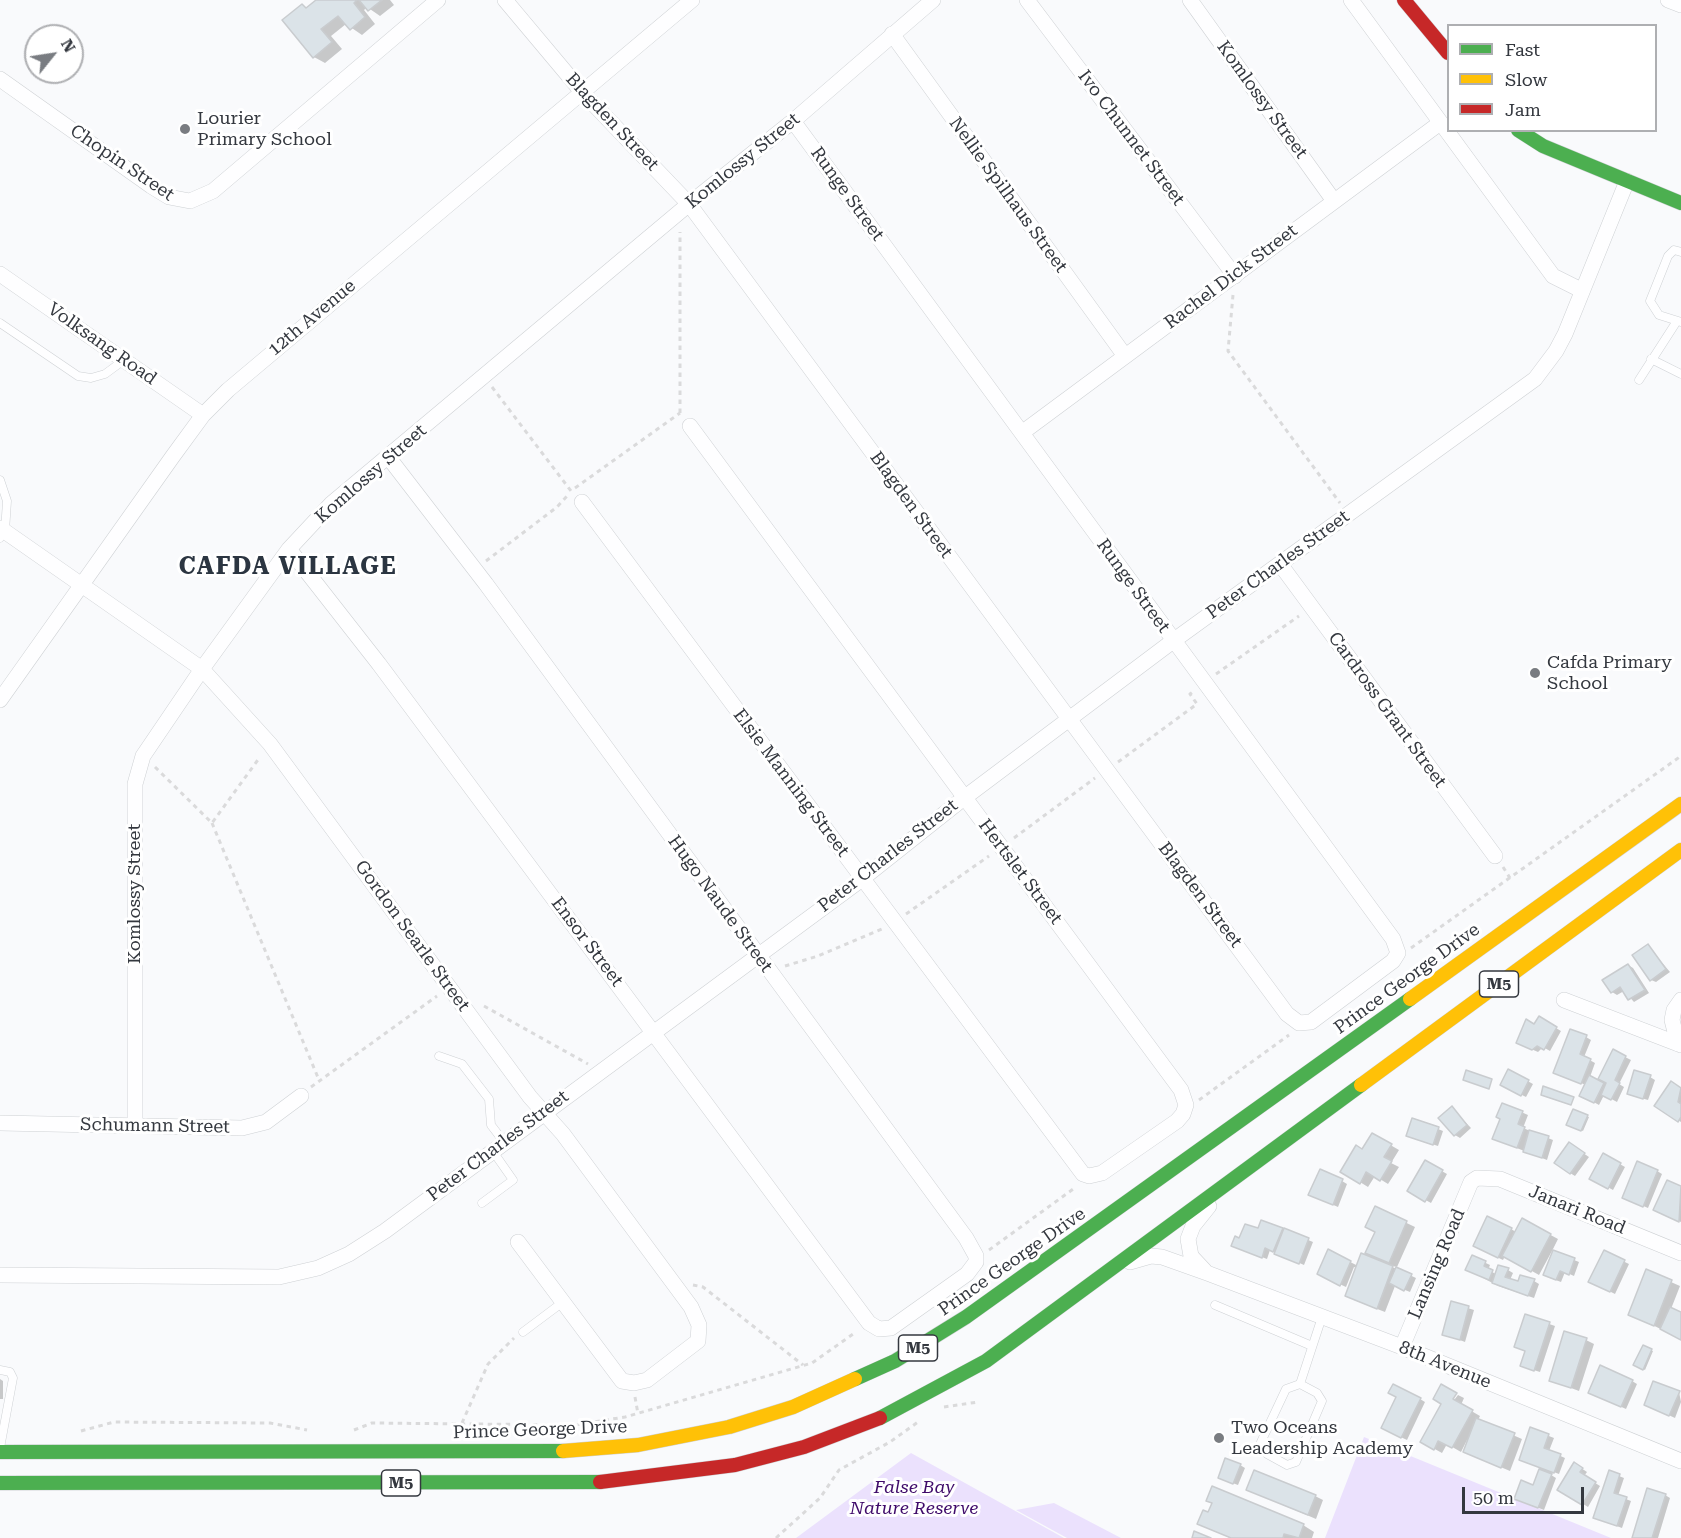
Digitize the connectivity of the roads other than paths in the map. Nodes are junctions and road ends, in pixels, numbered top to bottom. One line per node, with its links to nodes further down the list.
1 (438, 0): 13 (street, Chopin Street)
2 (505, 0): 14 (street, Blagden Street)
3 (692, 0): 14 (street, 12th Avenue)
4 (933, 0): 11 (street, Komlossy Street)
5 (1027, 0): 23 (street, Ivo Chunnet Street)
6 (1190, 0): 19 (street, Komlossy Street)
7 (1351, 0): 16 (street)
8 (1404, 0): 12 (main road)
9 (1668, 0): 10 (street)
10 (1681, 6)
11 (892, 34): 15 (street, Komlossy Street); 28 (street, Nellie Spilhaus Street)
12 (1447, 51)
13 (0, 79)
14 (583, 93): 21 (street, Blagden Street); 33 (street, 12th Avenue)
15 (793, 121): 21 (street, Komlossy Street); 35 (street, Runge Street)
16 (1440, 123): 19 (street, Rachel Dick Street); 25 (street)
17 (1521, 132): 18 (main road)
18 (1627, 181): 20 (main road); 25 (street, Peter Charles Street)
19 (1334, 201): 23 (street, Rachel Dick Street)
20 (1681, 203)
21 (689, 204): 36 (street, Komlossy Street); 46 (street, Blagden Street)
22 (1681, 252): 26 (lane)
23 (1235, 276): 28 (street, Rachel Dick Street)
24 (1, 277): 30 (street, Volksang Road)
25 (1581, 290): 41 (street, Peter Charles Street)
26 (1679, 321): 29 (lane)
27 (0, 323): 30 (lane)
28 (1125, 356): 35 (street, Rachel Dick Street)
29 (1651, 359): 31 (lane); 32 (lane)
30 (124, 360): 33 (street, Volksang Road)
31 (1681, 374)
32 (1639, 380)
33 (203, 415): 42 (street, 12th Avenue)
34 (690, 426): 47 (street, Hertslet Street)
35 (1023, 432): 43 (street, Runge Street)
36 (389, 458): 40 (street, Komlossy Street); 52 (street, Hugo Naude Street)
37 (0, 480): 39 (lane)
38 (582, 502): 51 (street, Elsie Manning Street)
39 (2, 532): 42 (street, Gordon Searle Street)
40 (289, 549): 44 (street, Komlossy Street); 56 (street, Ensor Street)
41 (1280, 564): 43 (street, Peter Charles Street); 50 (street, Cardross Grant Street)
42 (82, 585): 44 (street, Gordon Searle Street); 45 (street, 12th Avenue)
43 (1173, 641): 46 (street, Peter Charles Street); 55 (street, Runge Street)
44 (202, 669): 60 (street, Gordon Searle Street); 62 (street, Komlossy Street)
45 (0, 700)
46 (1070, 720): 47 (street, Peter Charles Street); 55 (street, Blagden Street)
47 (964, 798): 51 (street, Peter Charles Street); 64 (street, Hertslet Street)
48 (1681, 804): 83 (main road, Prince George Drive / M5)
49 (1681, 850): 66 (main road, M5)
50 (1495, 856)
51 (862, 879): 52 (street, Peter Charles Street); 64 (street, Elsie Manning Street)
52 (757, 955): 56 (street, Peter Charles Street); 76 (street, Hugo Naude Street)
53 (1564, 1000): 57 (street)
54 (1681, 1000): 57 (street)
55 (1296, 1027)
56 (653, 1031): 60 (street, Peter Charles Street); 76 (street, Ensor Street)
57 (1680, 1045)
58 (439, 1056): 63 (lane)
59 (301, 1096): 62 (street, Schumann Street)
60 (544, 1112): 63 (street, Peter Charles Street); 73 (street, Gordon Searle Street)
61 (0, 1124): 62 (street, Schumann Street)
62 (135, 1126)
63 (498, 1146): 67 (lane); 72 (street, Peter Charles Street)
64 (1084, 1180)
65 (1471, 1182): 69 (street, Janari Road); 79 (street, Lansing Road)
66 (1221, 1189): 70 (main road, M5); 71 (street)
67 (482, 1203)
68 (518, 1242): 73 (street)
69 (1681, 1253)
70 (1113, 1269): 71 (street, 8th Avenue); 85 (main road, M5)
71 (1207, 1273): 75 (street, 8th Avenue)
72 (0, 1275)
73 (563, 1302): 77 (lane)
74 (1215, 1305): 78 (lane)
75 (1322, 1317): 78 (lane); 79 (street, 8th Avenue)
76 (885, 1330)
77 (523, 1332)
78 (1312, 1346): 81 (lane)
79 (1402, 1347): 84 (street, 8th Avenue)
80 (0, 1370): 82 (lane)
81 (1300, 1384): 81 (lane)
82 (4, 1409): 83 (lane)
83 (0, 1451)
84 (1681, 1461)
85 (0, 1483)

